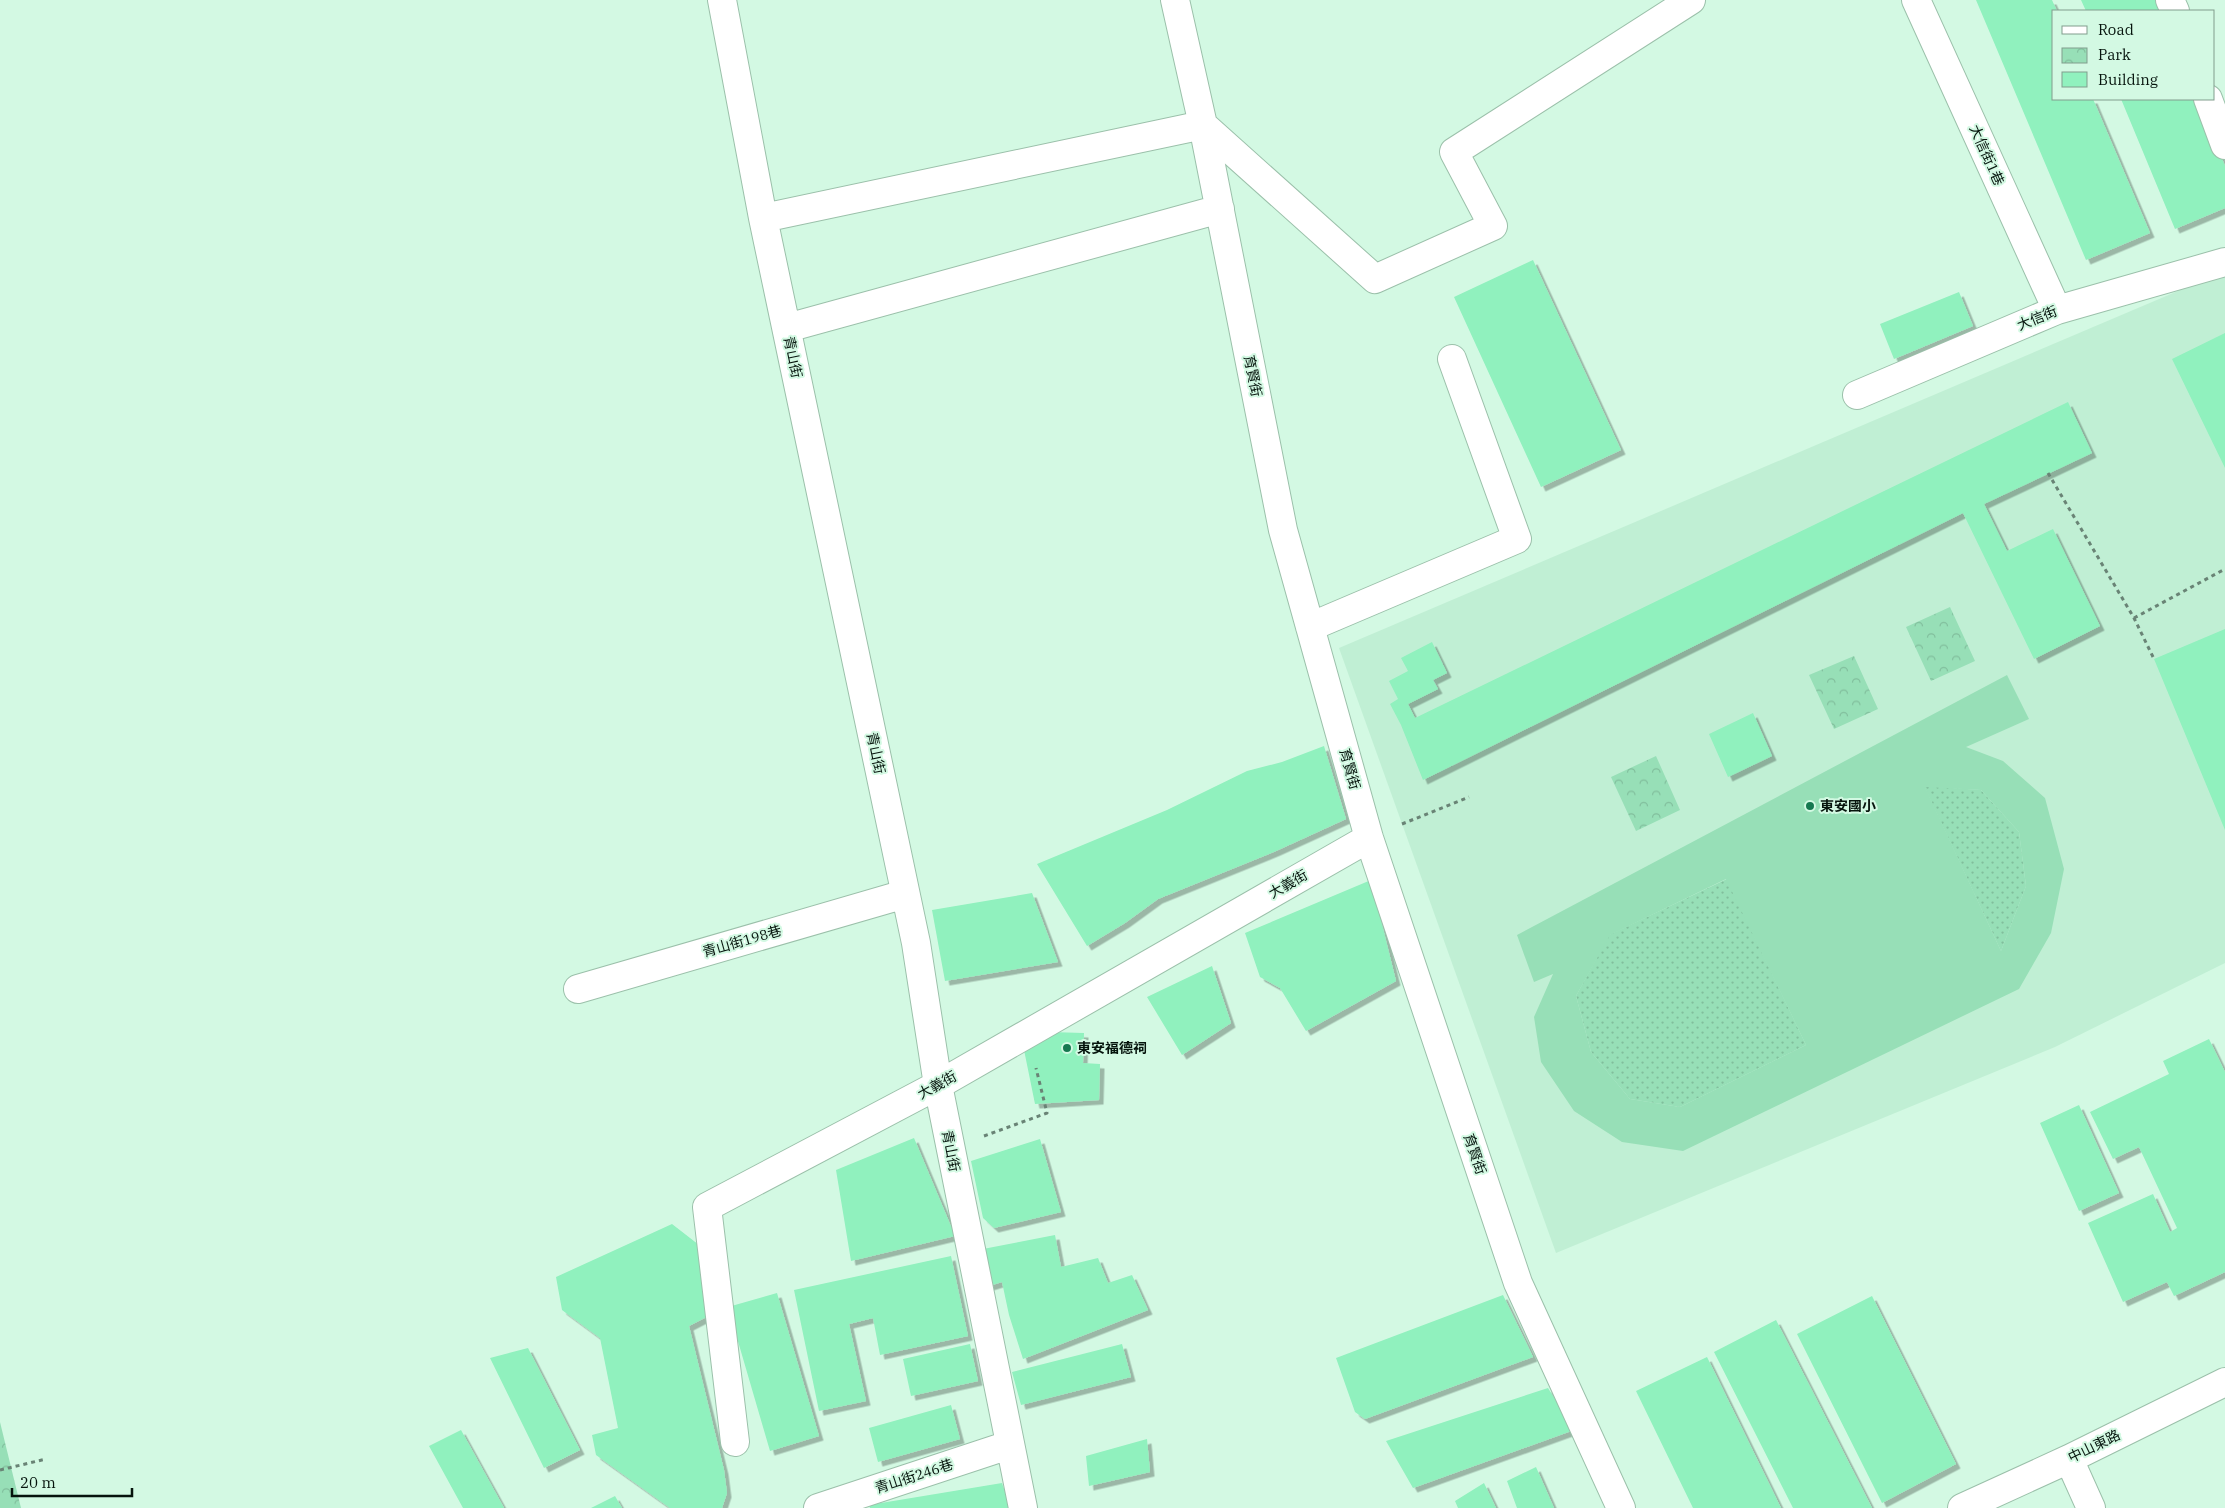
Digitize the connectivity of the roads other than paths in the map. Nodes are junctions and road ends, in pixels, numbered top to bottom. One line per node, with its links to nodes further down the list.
1 (722, 0): 9 (street, 青山街)
2 (1175, 0): 6 (street, 育賢街)
3 (1691, 0): 6 (street)
4 (1916, 0): 11 (street, 大信街1巷)
5 (2208, 100): 7 (street)
6 (1203, 125): 8 (street, 育賢街); 9 (street)
7 (2225, 145)
8 (1220, 209): 12 (street); 15 (street, 育賢街)
9 (763, 218): 12 (street, 青山街)
10 (2225, 262): 11 (street, 大信街)
11 (2057, 310): 14 (street, 大信街)
12 (787, 328): 17 (street, 青山街)
13 (1452, 359): 15 (street)
14 (1857, 395)
15 (1310, 627): 16 (street, 育賢街)
16 (1369, 838): 19 (street, 大義街); 26 (street, 育賢街)
17 (905, 894): 18 (street, 青山街198巷); 19 (street, 青山街)
18 (578, 989)
19 (938, 1086): 21 (street, 大義街); 22 (street, 青山街)
20 (2225, 1382): 23 (street, 中山東路)
21 (735, 1442)
22 (1009, 1445): 24 (street, 青山街246巷); 25 (street, 青山街)
23 (2069, 1459): 27 (street, 中山東路); 28 (street)
24 (818, 1508)
25 (1023, 1508)
26 (1621, 1508)
27 (1962, 1508)
28 (2091, 1508)

